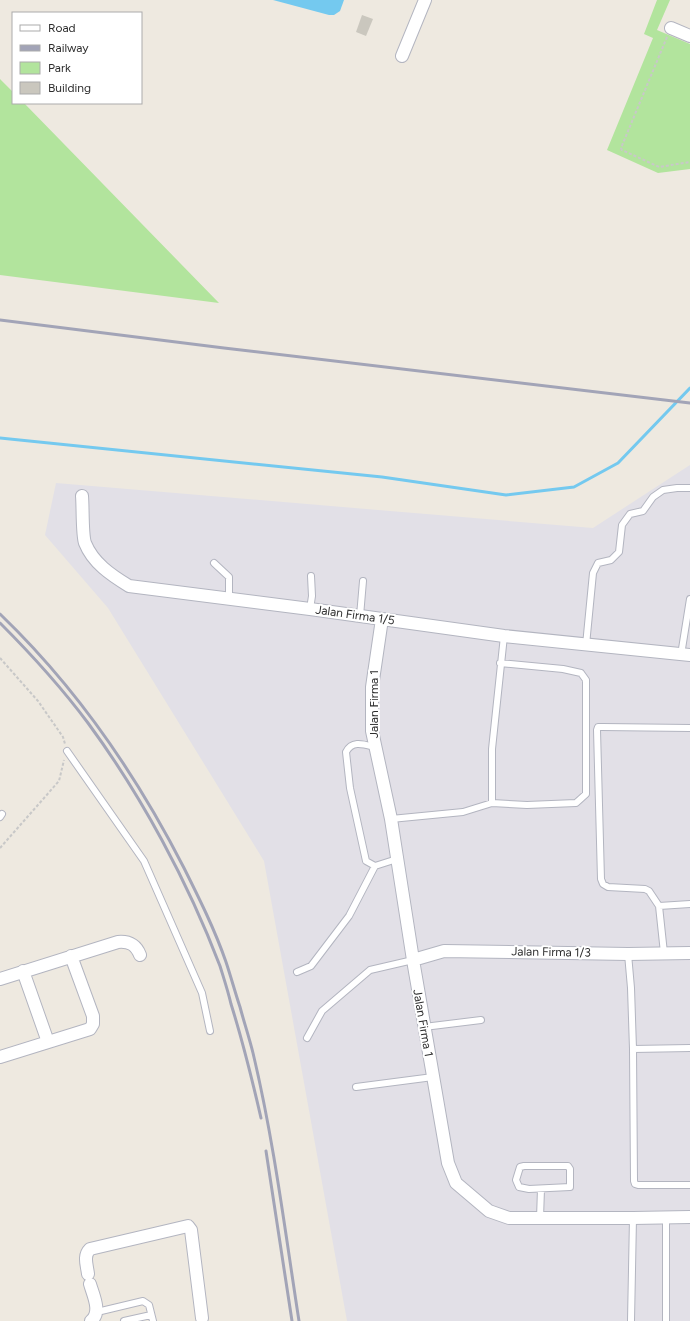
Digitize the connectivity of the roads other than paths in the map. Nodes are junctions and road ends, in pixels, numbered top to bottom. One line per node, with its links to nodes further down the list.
1 (425, 0): 4 (street)
2 (671, 28): 3 (street)
3 (690, 36)
4 (402, 56)
5 (690, 488): 16 (lane)
6 (82, 496): 10 (street, Jalan Firma 1/5)
7 (214, 563): 10 (lane)
8 (311, 576): 12 (lane)
9 (363, 581): 13 (lane)
10 (229, 598): 12 (street, Jalan Firma 1/5)
11 (690, 599): 17 (lane)
12 (310, 609): 13 (street, Jalan Firma 1/5)
13 (360, 616): 14 (street, Jalan Firma 1/5)
14 (382, 619): 15 (street, Jalan Firma 1/5); 20 (street, Jalan Firma 1)
15 (504, 636): 16 (street, Jalan Firma 1/5); 18 (lane)
16 (586, 645): 17 (street, Jalan Firma 1/5)
17 (686, 655)
18 (500, 663): 22 (lane); 22 (lane)
19 (690, 728): 27 (lane)
20 (375, 747): 23 (street, Jalan Firma 1); 25 (lane)
21 (67, 751): 39 (lane)
22 (492, 803): 23 (lane)
23 (391, 819): 24 (street, Jalan Firma 1)
24 (397, 859): 25 (lane); 33 (street, Jalan Firma 1)
25 (375, 866): 35 (lane)
26 (690, 904): 27 (lane)
27 (659, 906): 30 (lane)
28 (690, 953): 30 (street, Jalan Firma 1/3)
29 (628, 954): 30 (street, Jalan Firma 1/3); 33 (street, Jalan Firma 1/3); 43 (lane)
30 (664, 954)
31 (140, 955): 32 (street)
32 (71, 956): 34 (street); 41 (street)
33 (413, 960): 38 (street, Jalan Firma 1); 40 (lane)
34 (23, 971): 36 (street); 41 (street)
35 (297, 972)
36 (0, 979)
37 (481, 1020): 38 (lane)
38 (424, 1027): 45 (street, Jalan Firma 1)
39 (210, 1031)
40 (307, 1038)
41 (48, 1042): 44 (street)
42 (690, 1048): 43 (lane)
43 (633, 1049): 47 (lane)
44 (1, 1056)
45 (433, 1077): 46 (lane); 51 (street, Jalan Firma 1)
46 (356, 1087)
47 (690, 1185)
48 (540, 1189): 48 (lane); 51 (lane)
49 (666, 1217): 50 (street, Jalan Firma 1); 52 (street, Jalan Firma 1); 58 (lane)
50 (690, 1217)
51 (540, 1218): 52 (street, Jalan Firma 1)
52 (633, 1218): 57 (lane)
53 (94, 1316): 54 (lane); 55 (street)
54 (152, 1318): 56 (lane)
55 (202, 1318)
56 (124, 1321)
57 (632, 1321)
58 (666, 1321)

